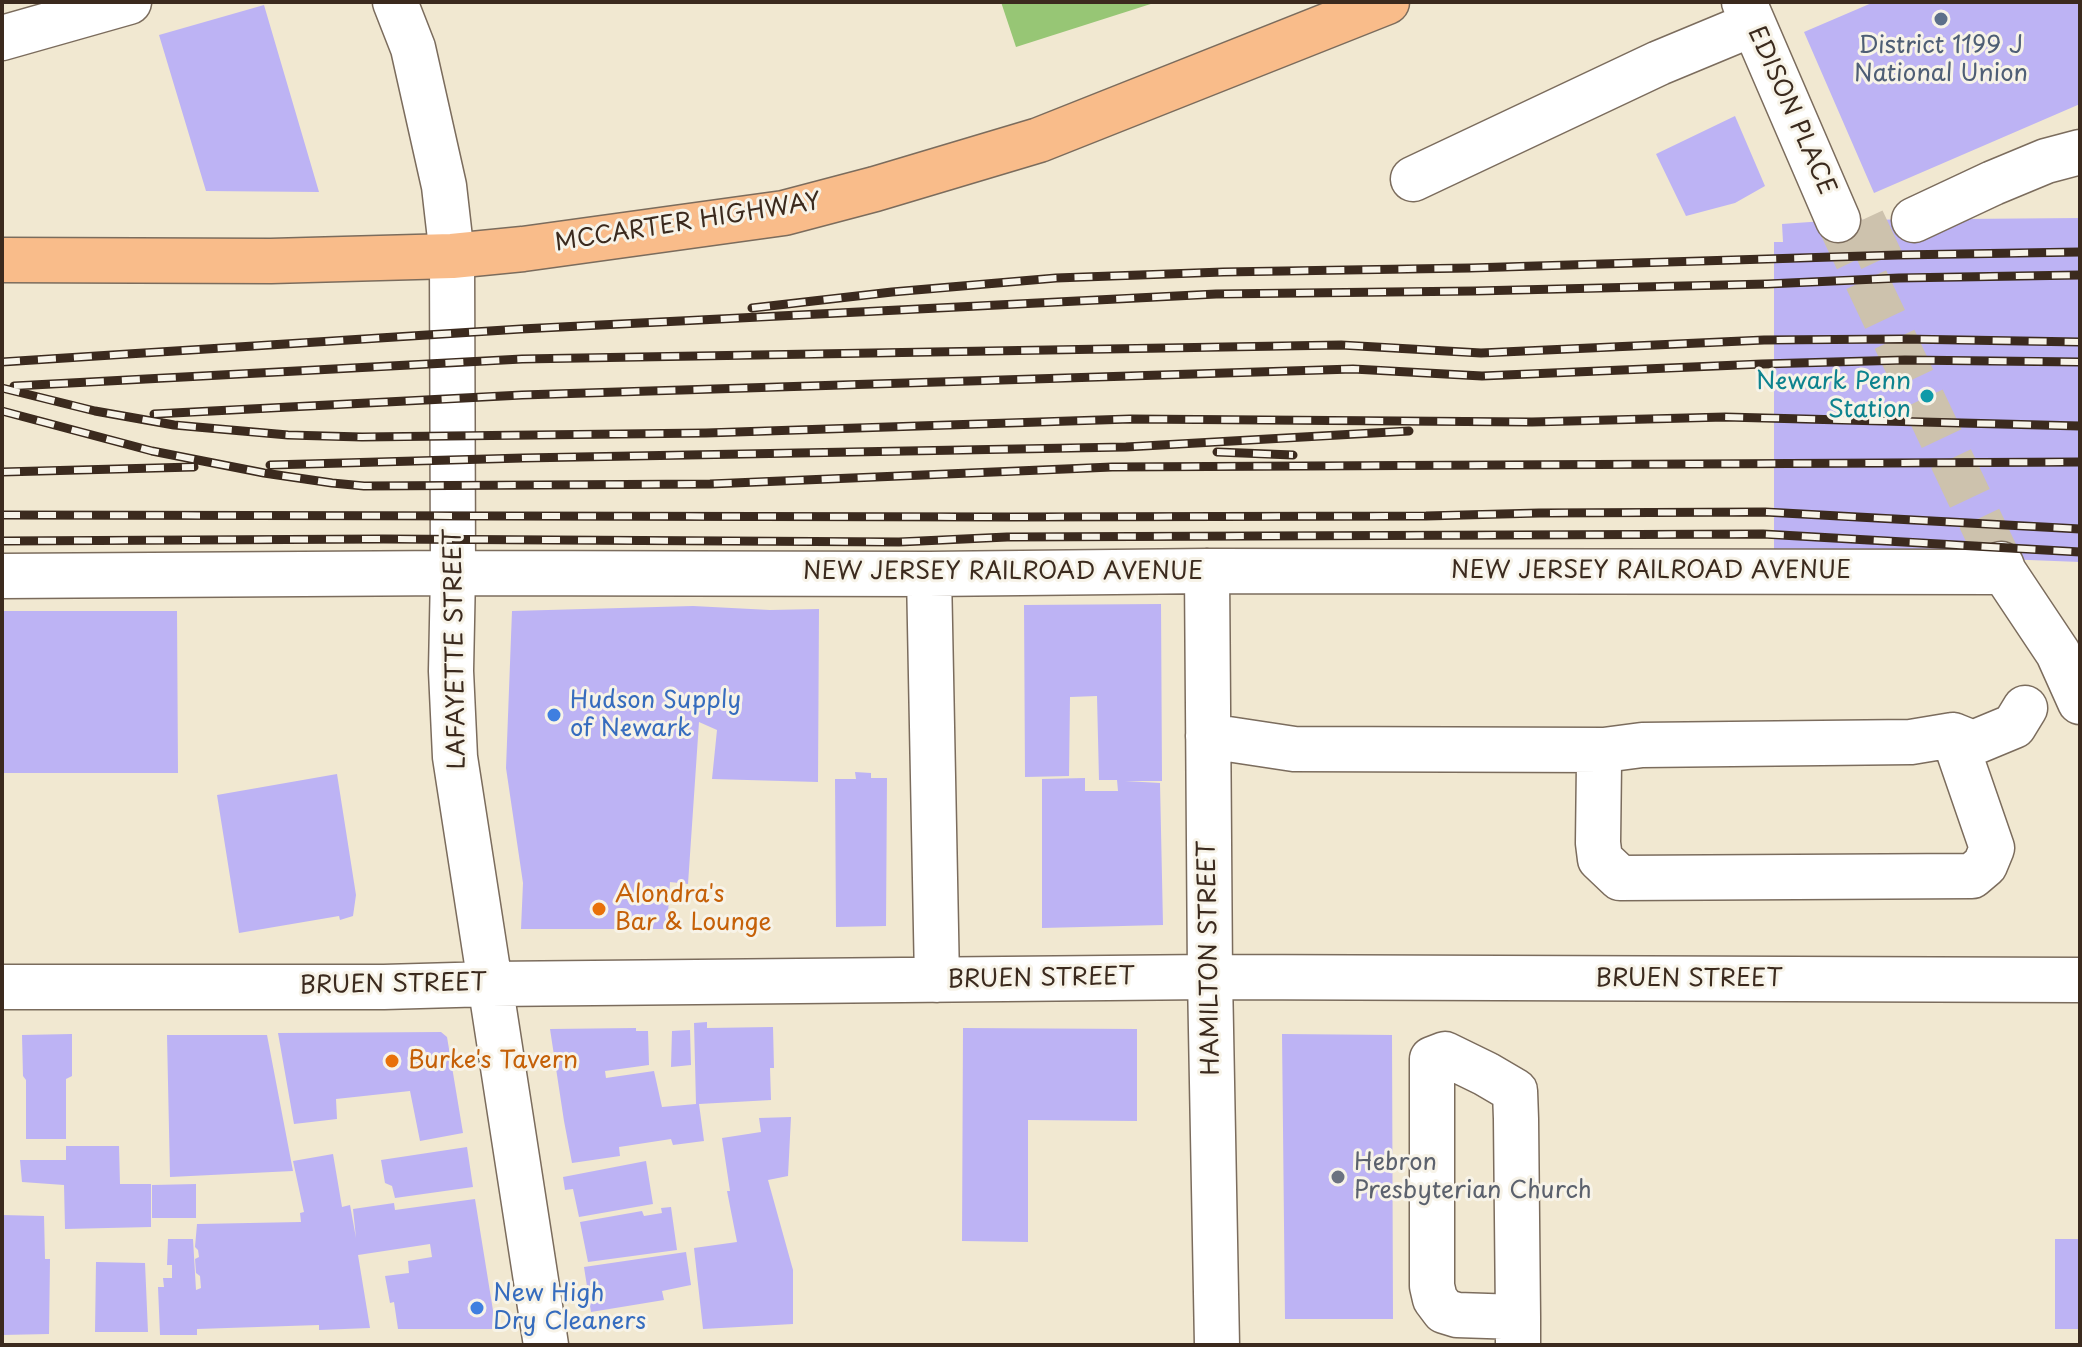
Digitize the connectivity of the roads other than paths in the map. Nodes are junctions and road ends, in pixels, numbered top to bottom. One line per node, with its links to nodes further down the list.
1 (129, 2): 5 (street)
2 (395, 2): 10 (street, LAFAYETTE STREET)
3 (1387, 2): 10 (main road, MCCARTER HIGHWAY)
4 (1749, 13): 7 (street); 8 (street, EDISON PLACE)
5 (2, 38)
6 (2080, 152): 9 (street)
7 (1413, 179)
8 (1838, 220)
9 (1914, 220)
10 (452, 256): 11 (main road, MCCARTER HIGHWAY); 13 (street, LAFAYETTE STREET)
11 (2, 260)
12 (1207, 571): 14 (street, NEW JERSEY RAILROAD AVENUE); 16 (street, NEW JERSEY RAILROAD AVENUE); 18 (street, HAMILTON STREET)
13 (453, 573): 14 (street, NEW JERSEY RAILROAD AVENUE); 15 (street, NEW JERSEY RAILROAD AVENUE); 23 (street, LAFAYETTE STREET)
14 (929, 574): 21 (street)
15 (2, 576)
16 (2073, 673): 17 (street)
17 (1953, 735): 19 (street); 19 (street)
18 (1208, 736): 19 (street); 20 (street, HAMILTON STREET)
19 (1623, 748)
20 (1210, 977): 21 (street, BRUEN STREET); 22 (street, BRUEN STREET); 27 (street, HAMILTON STREET)
21 (937, 980): 23 (street, BRUEN STREET)
22 (2080, 980)
23 (491, 984): 24 (street, BRUEN STREET); 26 (street, LAFAYETTE STREET)
24 (2, 987)
25 (1518, 1331): 25 (street)
26 (546, 1345)
27 (1217, 1345)

